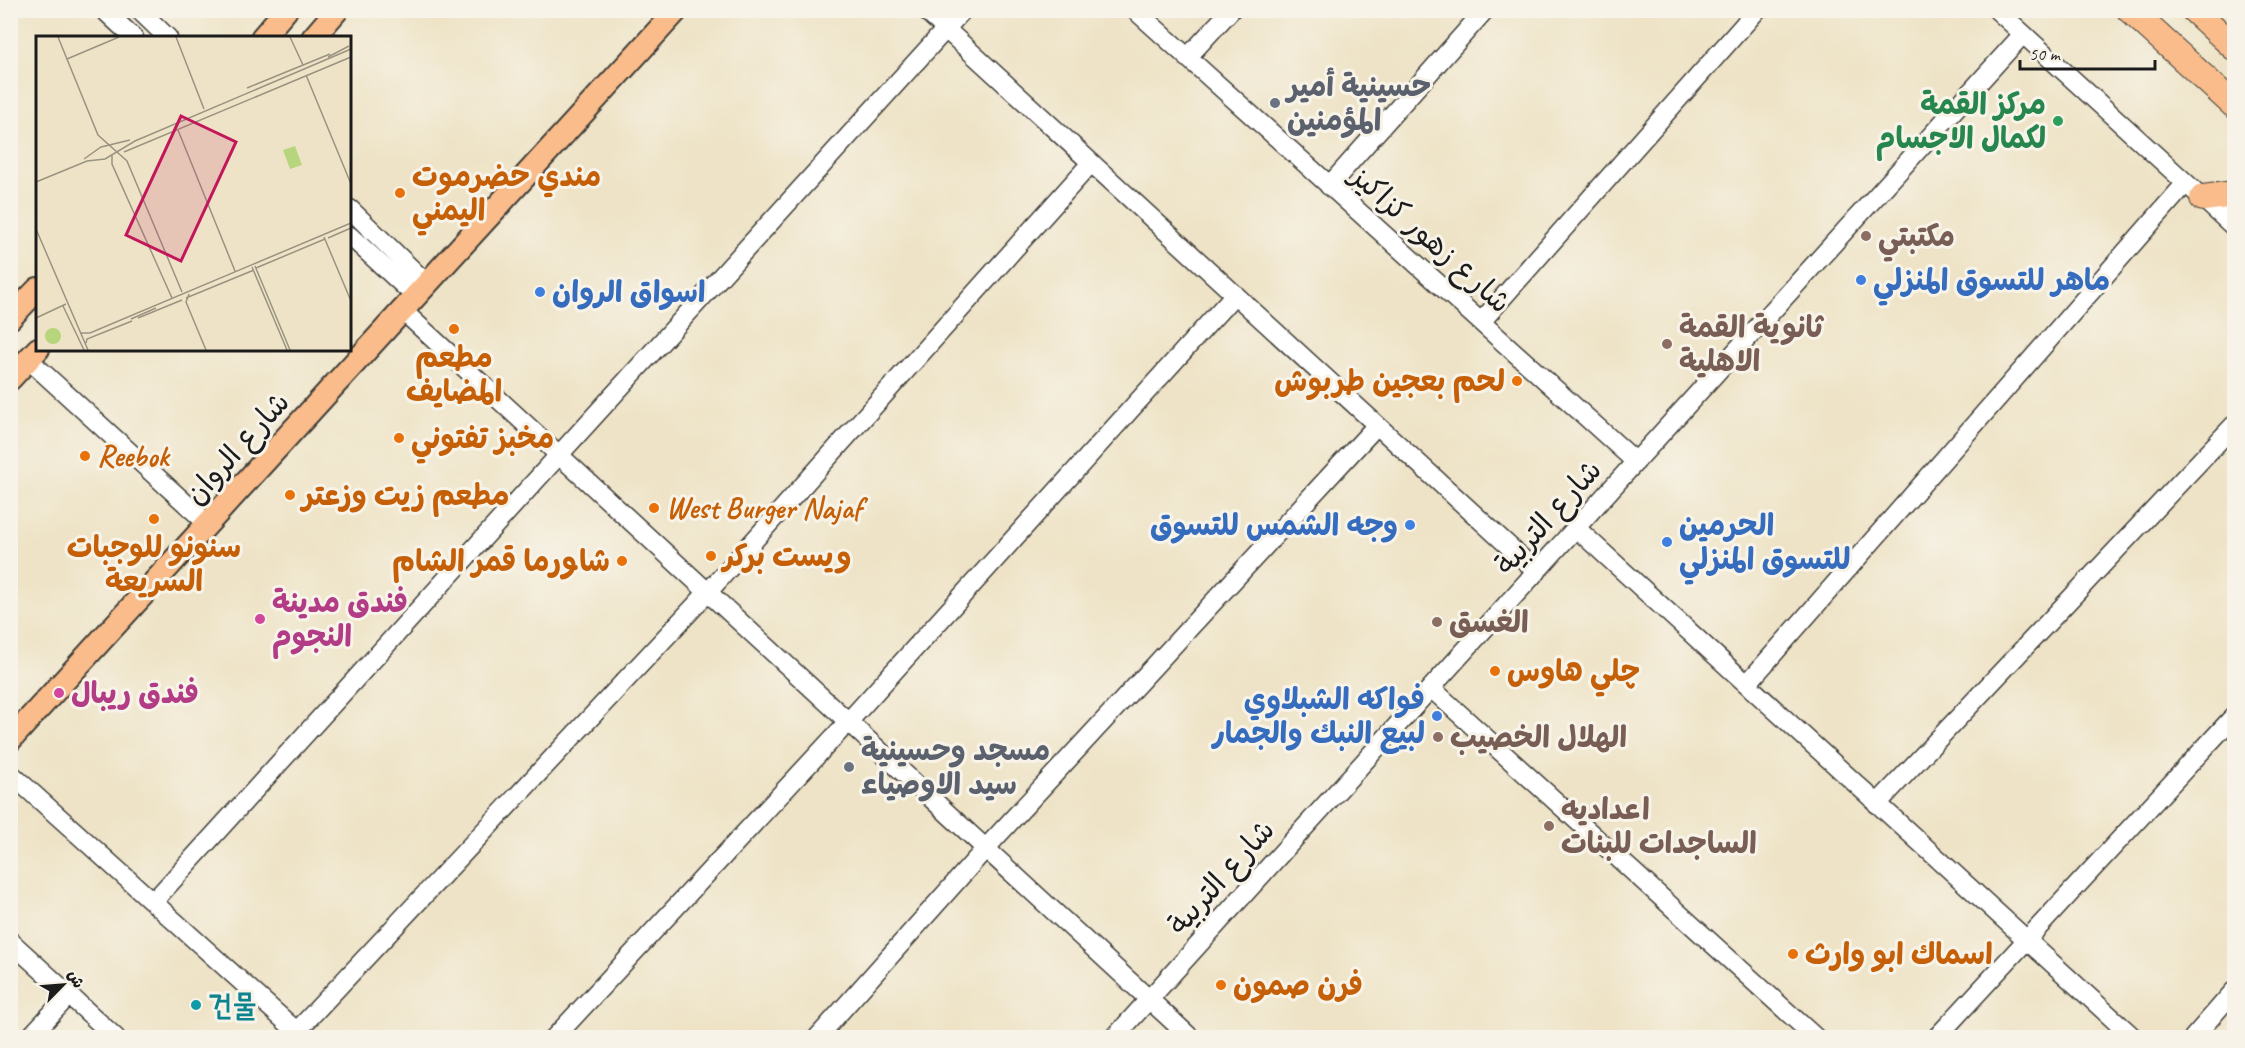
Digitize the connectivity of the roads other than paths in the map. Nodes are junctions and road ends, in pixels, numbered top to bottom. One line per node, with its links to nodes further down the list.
1 (104, 10): 17 (street)
2 (139, 10): 18 (street)
3 (286, 10): 19 (main road)
4 (337, 10): 20 (main road)
5 (677, 10): 33 (main road, شارع الروان)
6 (925, 10): 15 (street)
7 (963, 10): 15 (street)
8 (1135, 10): 22 (street, شارع زهور كزاكيز)
9 (1231, 10): 22 (street)
10 (1485, 10): 25 (street)
11 (1757, 10): 35 (street)
12 (1997, 10): 16 (street)
13 (2130, 10): 23 (highway)
14 (2194, 10): 21 (highway)
15 (946, 30): 24 (street); 40 (street)
16 (2023, 34): 26 (street); 41 (street, شارع التربية)
17 (132, 36)
18 (166, 36)
19 (264, 36)
20 (315, 36)
21 (2235, 47)
22 (1187, 58): 25 (street, شارع زهور كزاكيز)
23 (2235, 105)
24 (1091, 163): 32 (street); 45 (street)
25 (1329, 186): 35 (street, شارع زهور كزاكيز)
26 (2195, 190): 27 (highway); 29 (street); 46 (street)
27 (2235, 194)
28 (351, 210): 33 (street)
29 (2235, 227)
30 (351, 237): 33 (street)
31 (36, 290): 34 (main road)
32 (1235, 294): 38 (street); 49 (street)
33 (415, 297): 40 (street); 42 (main road, شارع الروان)
34 (10, 318)
35 (1481, 322): 41 (street, شارع زهور كزاكيز)
36 (33, 354): 37 (main road); 42 (street)
37 (10, 379)
38 (1377, 425): 44 (street); 53 (street)
39 (2235, 425): 52 (street)
40 (559, 455): 45 (street); 54 (street)
41 (1636, 462): 43 (street, شارع التربية)
42 (208, 524): 50 (main road, شارع الروان)
43 (1576, 528): 44 (street, شارع التربية); 46 (street)
44 (1537, 572): 47 (street, شارع التربية)
45 (708, 592): 49 (street); 60 (street)
46 (1747, 684): 52 (street)
47 (1431, 688): 59 (street, شارع التربية); 67 (street)
48 (2235, 716): 55 (street)
49 (848, 722): 53 (street); 63 (street)
50 (10, 740)
51 (10, 773): 54 (street)
52 (1877, 804): 55 (street)
53 (986, 848): 59 (street); 64 (street)
54 (153, 902): 60 (street)
55 (2027, 940): 68 (street); 69 (street)
56 (10, 941): 58 (street)
57 (2235, 991): 70 (street)
58 (69, 994): 61 (street); 62 (street)
59 (1149, 999): 65 (street, شارع التربية); 66 (street)
60 (301, 1034)
61 (29, 1038)
62 (116, 1038)
63 (554, 1038)
64 (816, 1038)
65 (1114, 1038)
66 (1191, 1038)
67 (1816, 1038)
68 (1935, 1038)
69 (2134, 1038)
70 (2193, 1038)

